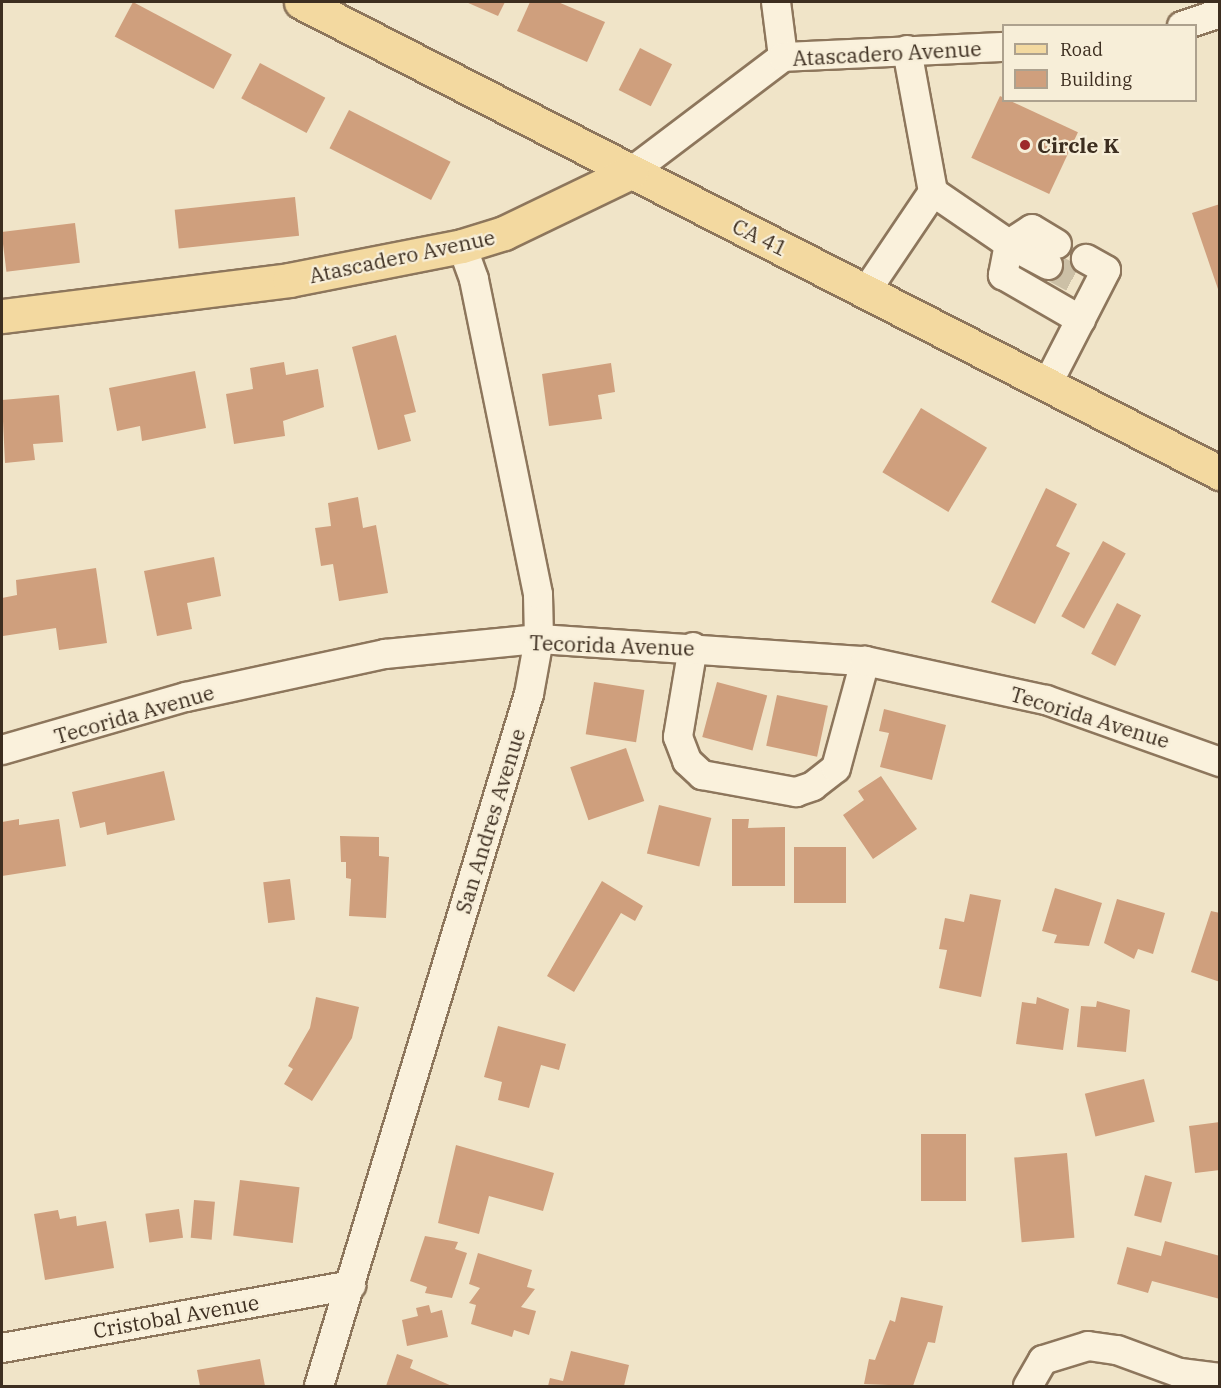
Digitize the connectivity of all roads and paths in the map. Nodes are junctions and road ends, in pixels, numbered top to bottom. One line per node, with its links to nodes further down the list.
1 (301, 2): 8 (main road, CA 41 / CA 41)
2 (776, 2): 7 (street)
3 (1220, 13): 4 (street)
4 (1188, 24)
5 (1002, 47): 6 (street, Atascadero Avenue)
6 (907, 50): 7 (street, Atascadero Avenue); 9 (street)
7 (783, 57): 8 (street, Atascadero Avenue)
8 (631, 172): 11 (main road, Atascadero Avenue); 14 (main road, CA 41 / CA 41)
9 (933, 192): 10 (street); 14 (street)
10 (1009, 244): 12 (street); 16 (street)
11 (462, 246): 15 (main road, Atascadero Avenue); 19 (street, San Andres Avenue)
12 (1052, 254)
13 (1085, 276): 16 (street)
14 (867, 290): 17 (main road, CA 41 / CA 41)
15 (2, 316)
16 (1081, 320): 17 (street)
17 (1047, 385): 18 (main road, CA 41 / CA 41)
18 (1220, 472)
19 (539, 639): 20 (street, Tecorida Avenue); 22 (street, Tecorida Avenue); 24 (street, San Andres Avenue)
20 (693, 647): 21 (street, Tecorida Avenue); 21 (street)
21 (865, 661): 23 (street, Tecorida Avenue)
22 (2, 750)
23 (1220, 762)
24 (351, 1285): 25 (street, Cristobal Avenue); 27 (street, San Andres Avenue)
25 (2, 1347)
26 (1220, 1378): 28 (street)
27 (319, 1386)
28 (1028, 1386)

